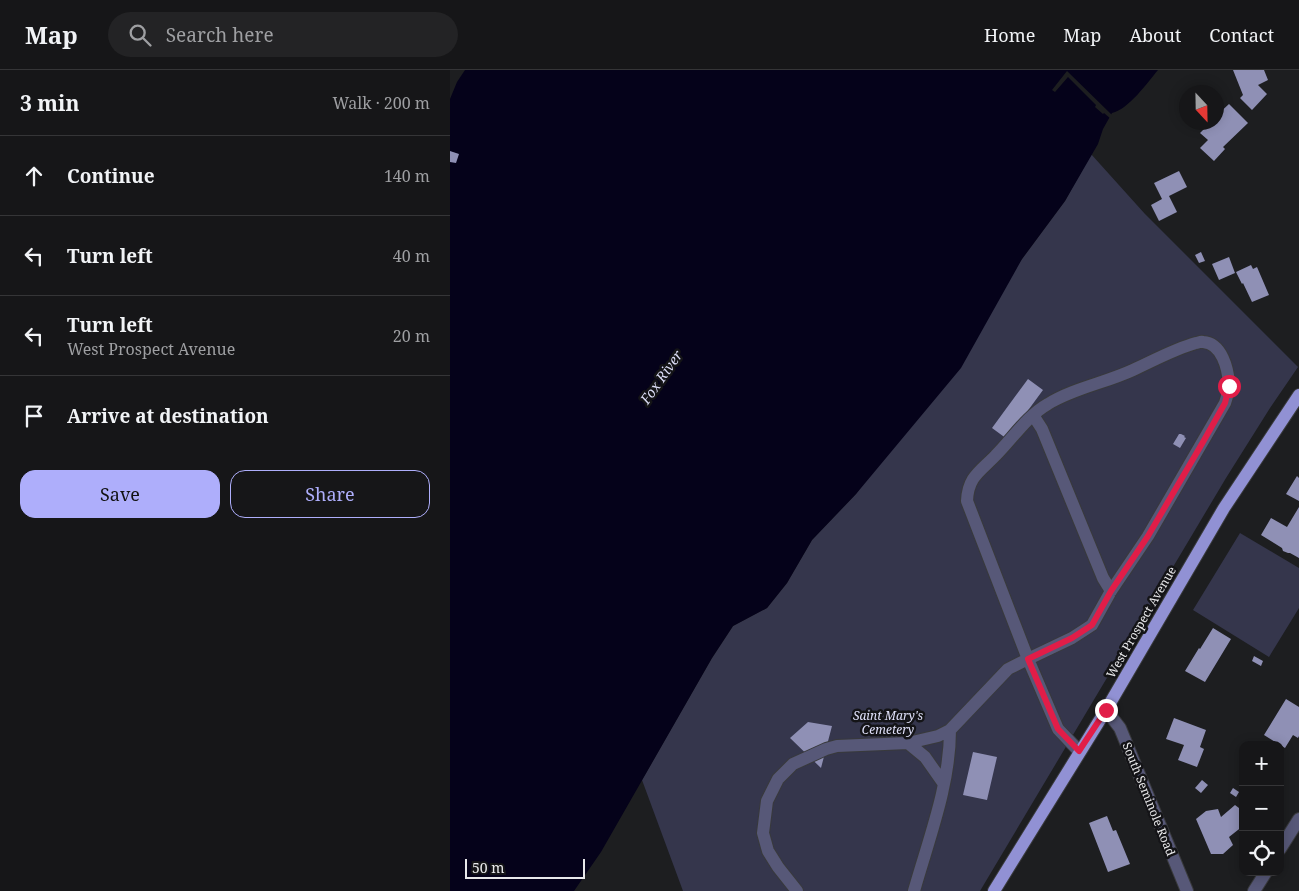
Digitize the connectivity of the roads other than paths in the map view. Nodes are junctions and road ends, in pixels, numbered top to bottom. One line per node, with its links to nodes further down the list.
1 (1299, 395): 5 (main road, West Prospect Avenue)
2 (1033, 415): 3 (street); 3 (street); 4 (street)
3 (1111, 591): 4 (street)
4 (1028, 659): 6 (street); 8 (street)
5 (1106, 710): 8 (main road, West Prospect Avenue); 16 (street, South Seminole Road)
6 (950, 730): 7 (street); 9 (street)
7 (908, 743): 9 (street); 13 (street)
8 (1079, 751): 15 (main road, West Prospect Avenue)
9 (944, 784): 14 (street)
10 (1299, 819): 11 (street)
11 (1284, 843)
12 (1263, 876): 17 (street)
13 (797, 891)
14 (914, 891)
15 (994, 891)
16 (1187, 891)
17 (1254, 891)

